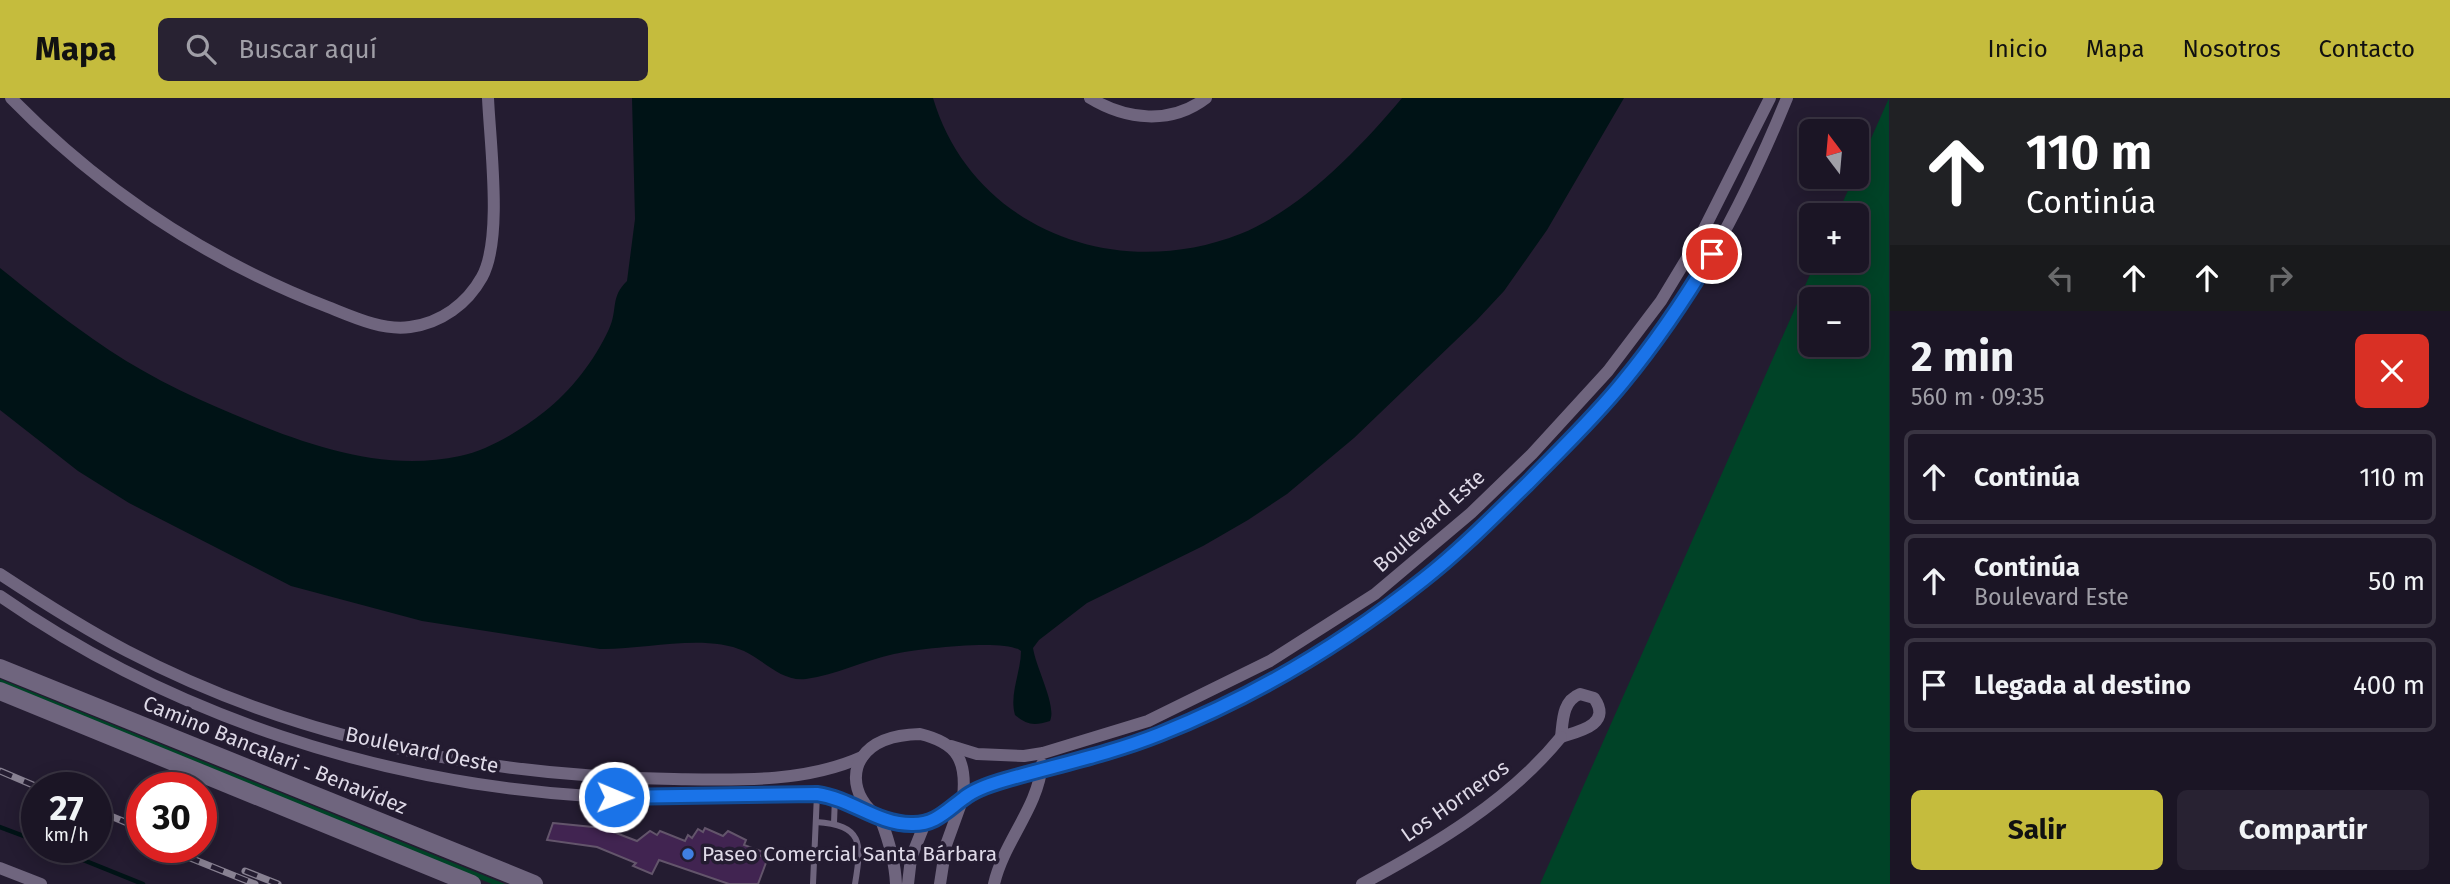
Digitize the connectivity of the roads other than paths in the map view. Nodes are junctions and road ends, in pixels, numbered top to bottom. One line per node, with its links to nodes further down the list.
1 (11, 98): 2 (street)
2 (488, 98)
3 (1090, 98): 4 (street)
4 (1206, 98)
5 (1770, 98): 7 (street, Boulevard Este)
6 (1787, 98): 8 (street, Boulevard Este)
7 (1763, 113): 8 (street); 9 (street, Boulevard Este)
8 (1778, 120): 10 (street, Boulevard Este)
9 (1640, 328): 10 (street); 11 (street, Boulevard Este)
10 (1655, 339): 12 (street, Boulevard Este)
11 (1471, 513): 12 (street); 17 (street, Boulevard Este)
12 (1484, 526): 19 (street, Boulevard Este)
13 (0, 574): 15 (street, Boulevard Oeste)
14 (0, 596): 16 (street, Boulevard Oeste)
15 (86, 627): 16 (street); 21 (street, Boulevard Oeste)
16 (78, 645): 24 (street, Boulevard Oeste)
17 (1270, 661): 19 (street); 25 (street, Boulevard Este)
18 (0, 668): 42 (main road, Camino Bancalari - Benavídez)
19 (1280, 676): 27 (street, Boulevard Este)
20 (0, 691): 41 (main road)
21 (327, 731): 24 (street); 29 (street, Boulevard Oeste)
22 (1561, 737): 49 (street, Los Horneros)
23 (951, 746): 25 (street, Boulevard Este); 26 (street); 33 (street)
24 (321, 747): 30 (street, Boulevard Oeste)
25 (1043, 753): 27 (street)
26 (862, 757): 28 (street, Boulevard Oeste); 34 (street)
27 (1041, 771): 33 (street, Boulevard Este); 48 (street)
28 (820, 772): 29 (street, Boulevard Oeste); 31 (street)
29 (560, 774): 30 (street)
30 (557, 793): 31 (street, Boulevard Oeste)
31 (817, 794): 32 (street, Boulevard Oeste); 36 (lane)
32 (835, 797): 34 (street, Boulevard Oeste); 37 (lane)
33 (963, 798): 38 (street); 47 (street)
34 (867, 810): 35 (street)
35 (881, 820): 38 (street); 45 (street)
36 (816, 822): 37 (lane); 43 (lane)
37 (834, 823): 44 (lane)
38 (925, 823): 46 (street)
39 (0, 868): 40 (street)
40 (41, 884)
41 (472, 884)
42 (534, 884)
43 (813, 884)
44 (855, 884)
45 (896, 884)
46 (908, 884)
47 (940, 884)
48 (995, 884)
49 (1362, 884)

